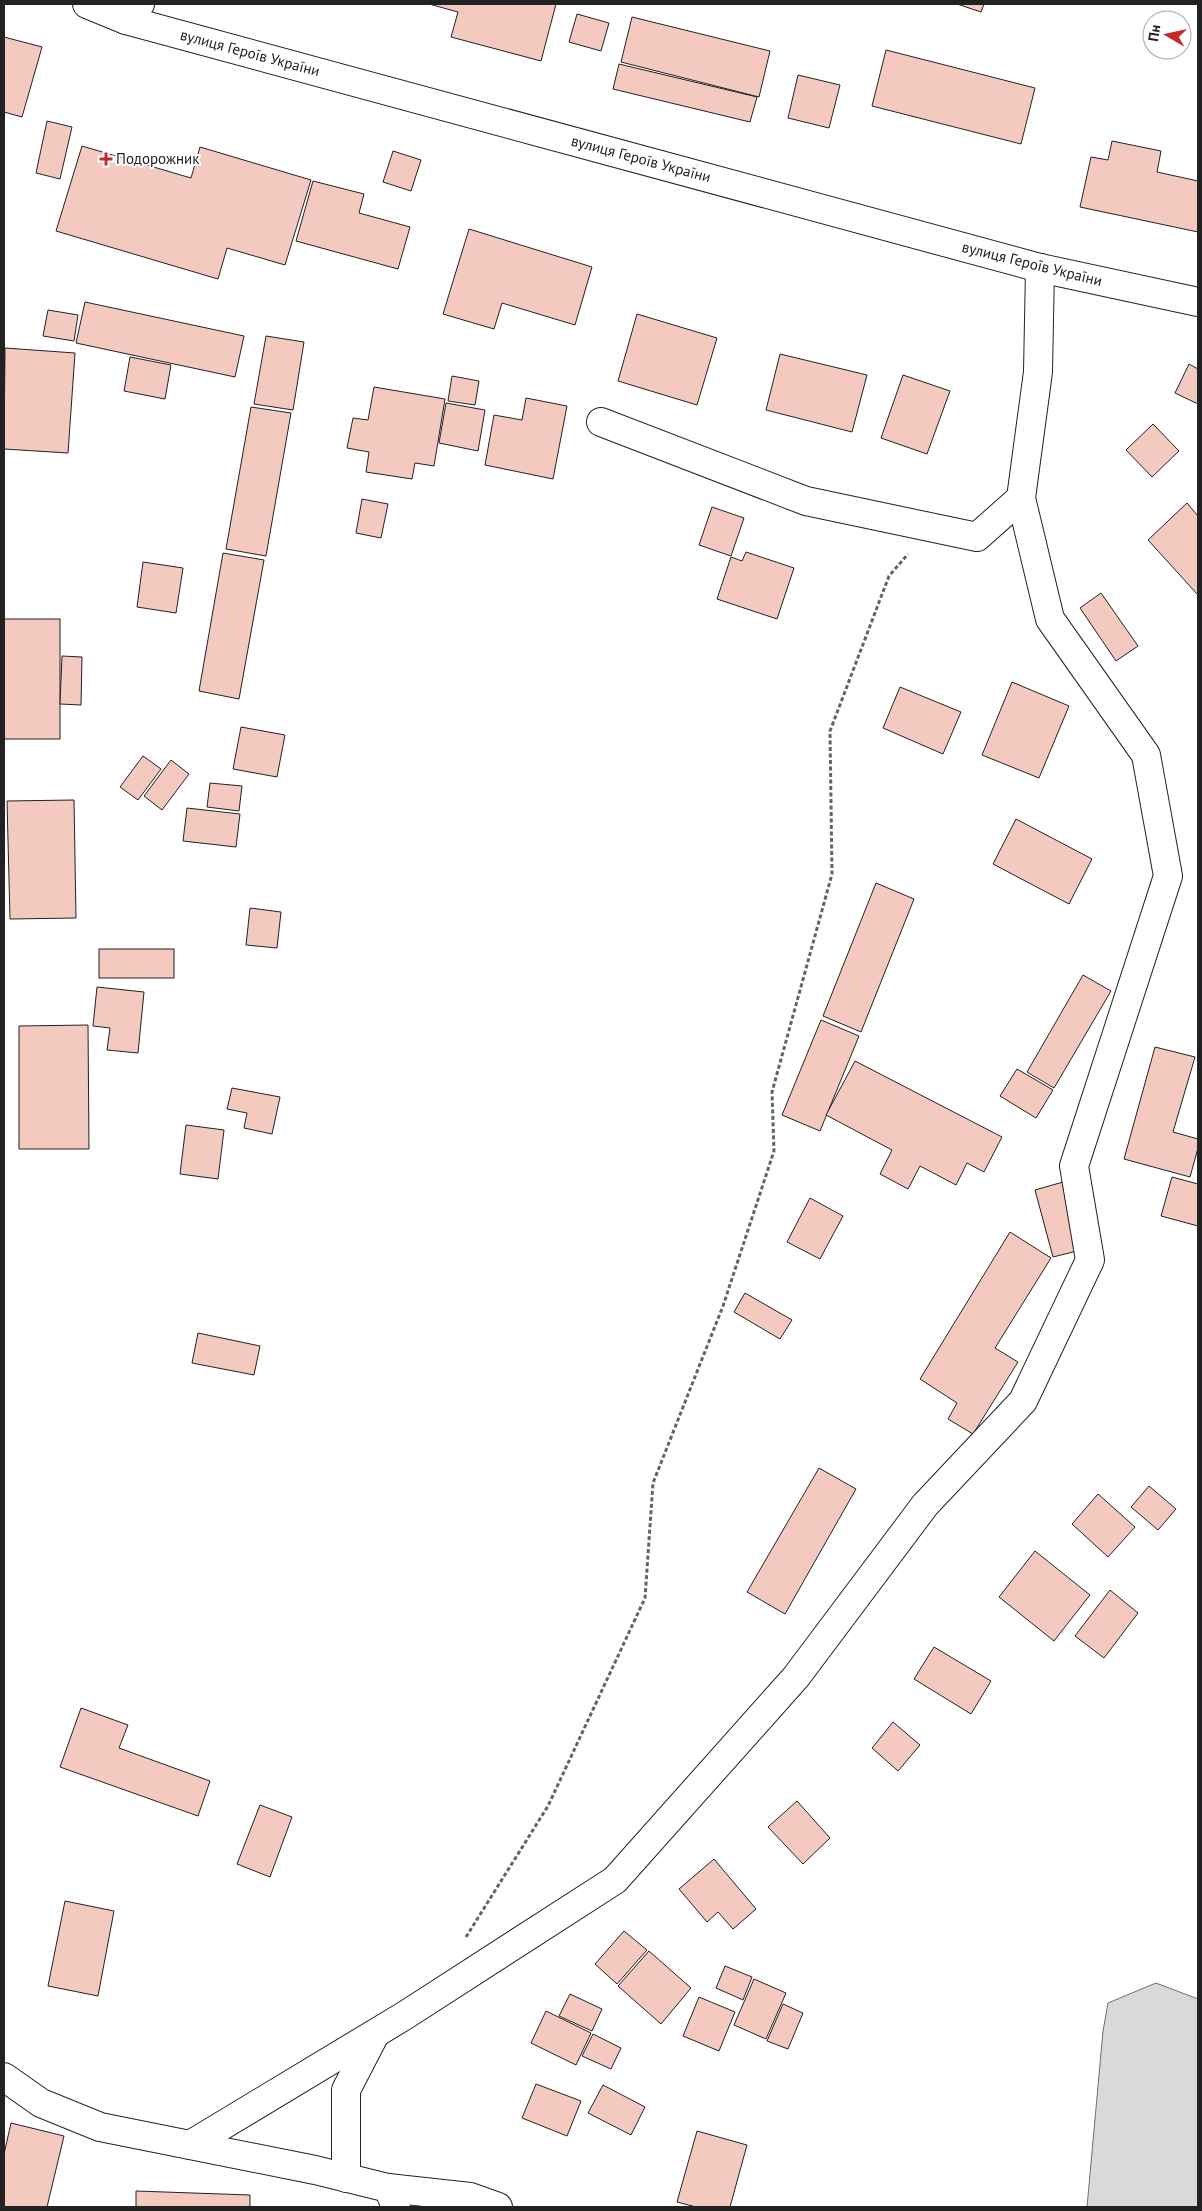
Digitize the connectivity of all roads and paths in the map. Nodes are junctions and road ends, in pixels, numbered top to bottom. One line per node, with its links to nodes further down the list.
1 (87, 4): 2 (street, вулиця Героїв України)
2 (133, 12): 3 (street, вулиця Героїв України)
3 (1040, 268): 4 (street, вулиця Героїв України); 6 (street)
4 (1198, 302)
5 (601, 422): 7 (street)
6 (1020, 498): 7 (street); 9 (street)
7 (933, 527): 8 (path)
8 (466, 1937)
9 (375, 2034): 11 (street); 12 (street)
10 (4, 2077): 11 (street)
11 (190, 2145): 12 (street)
12 (346, 2178): 13 (street)
13 (392, 2197): 14 (street)
14 (498, 2207)

